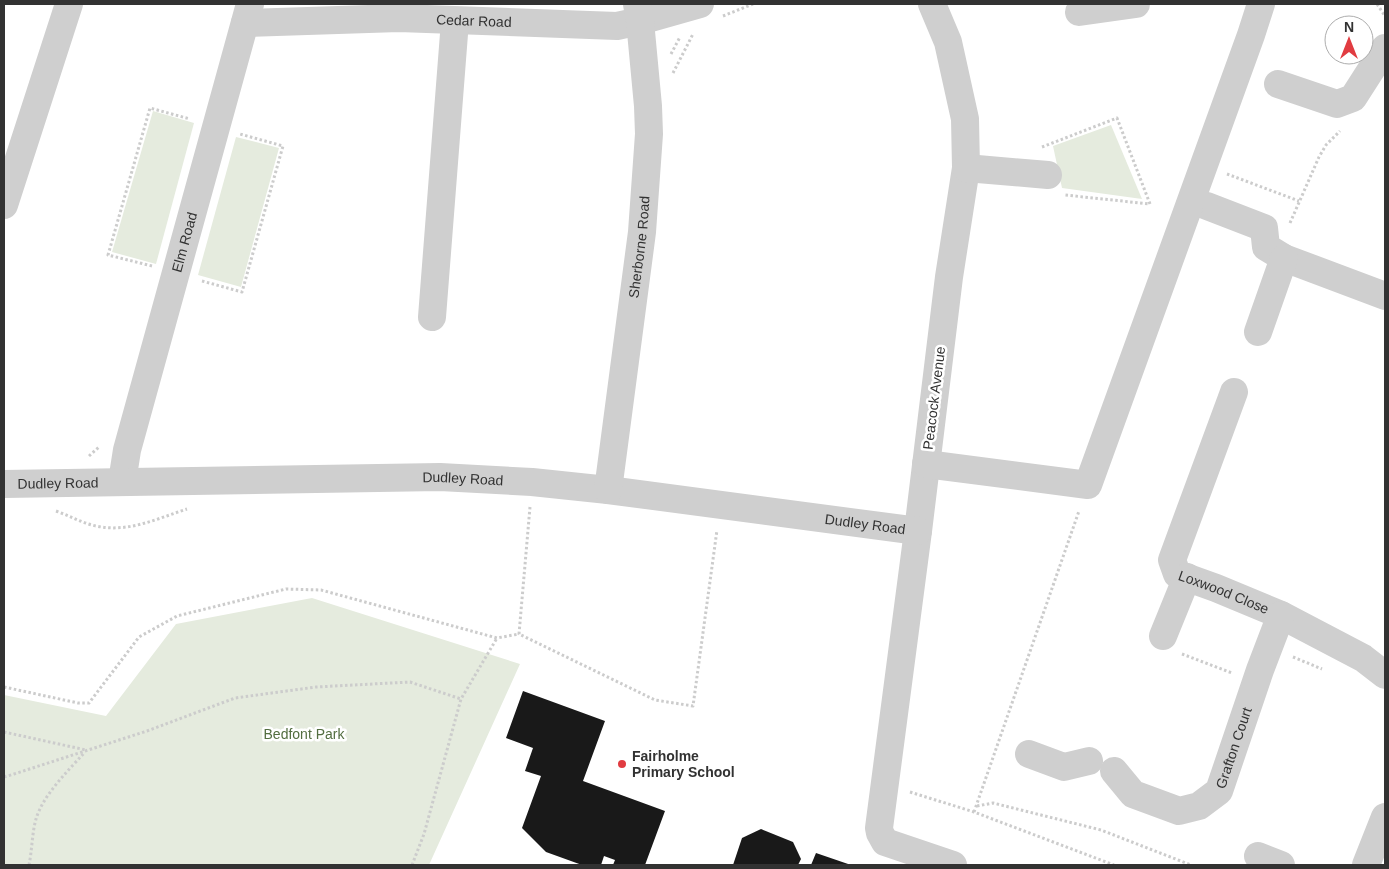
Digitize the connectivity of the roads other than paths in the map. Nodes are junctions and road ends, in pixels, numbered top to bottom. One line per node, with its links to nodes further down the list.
1 (69, 4): 15 (street)
2 (932, 4): 13 (street, Peacock Avenue)
3 (1136, 4): 6 (street)
4 (1252, 4): 5 (street)
5 (1261, 4): 22 (street)
6 (1079, 12)
7 (638, 13): 9 (street, Cedar Road); 10 (street, Cedar Road); 25 (street, Sherborne Road)
8 (247, 14): 10 (street, Cedar Road); 23 (street, Elm Road)
9 (698, 16)
10 (455, 21): 19 (street)
11 (1385, 48): 12 (street)
12 (1278, 84)
13 (966, 168): 14 (street); 22 (street, Peacock Avenue)
14 (1055, 185)
15 (4, 205)
16 (1207, 206): 17 (street)
17 (1284, 258): 18 (street); 20 (street)
18 (1384, 293)
19 (432, 317)
20 (1258, 332)
21 (1234, 392): 27 (street, Loxwood Close)
22 (926, 464): 26 (street, Peacock Avenue)
23 (122, 482): 24 (street, Dudley Road); 25 (street, Dudley Road)
24 (4, 484)
25 (608, 490): 26 (street, Dudley Road)
26 (918, 531): 35 (street, Peacock Avenue)
27 (1187, 577): 28 (street, Loxwood Close); 29 (street)
28 (1281, 616): 30 (street, Loxwood Close); 33 (street, Grafton Court)
29 (1163, 636)
30 (1385, 675)
31 (1029, 754): 32 (street)
32 (1089, 762)
33 (1114, 770)
34 (1385, 817): 36 (street)
35 (953, 865)
36 (1366, 865)

